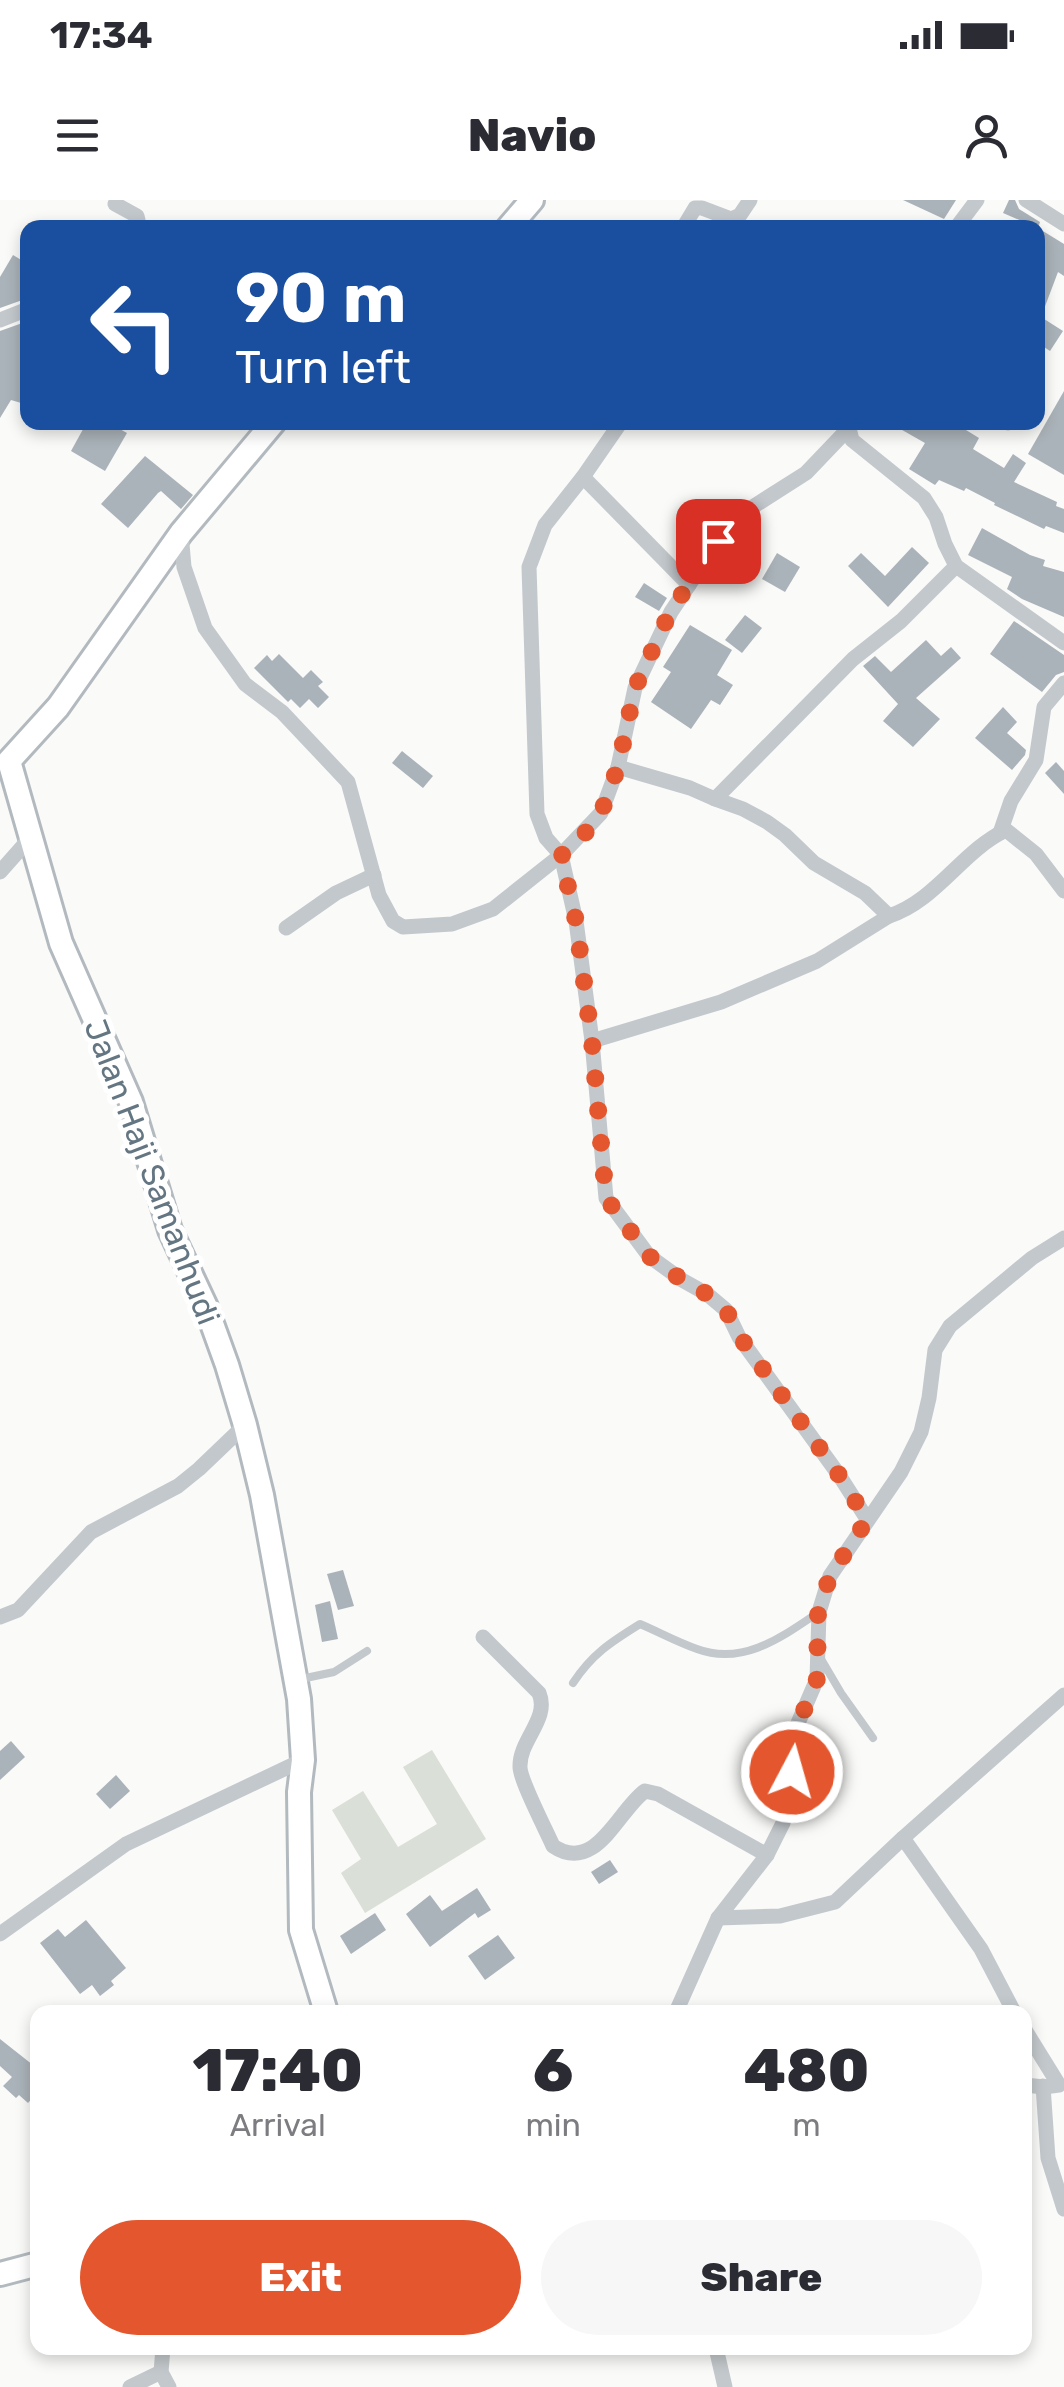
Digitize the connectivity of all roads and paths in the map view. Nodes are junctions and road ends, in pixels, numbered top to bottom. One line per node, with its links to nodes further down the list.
1 (532, 200): 6 (street)
2 (750, 200): 7 (street)
3 (1026, 200): 8 (street)
4 (115, 204): 5 (street)
5 (138, 220)
6 (515, 220)
7 (688, 220)
8 (1064, 224)
9 (267, 430): 14 (street, Jalan Haji Samanhudi)
10 (616, 430): 13 (street)
11 (845, 430): 16 (street)
12 (850, 430): 15 (street)
13 (584, 477): 16 (street); 24 (street)
14 (181, 534): 19 (street, Jalan Haji Samanhudi); 26 (street)
15 (956, 566): 17 (street); 21 (street)
16 (688, 585): 20 (street)
17 (1064, 643)
18 (1064, 683): 22 (street)
19 (4, 752): 23 (street, Jalan Haji Samanhudi)
20 (618, 767): 21 (street); 24 (street)
21 (714, 799): 28 (street)
22 (1000, 832): 27 (street); 28 (street)
23 (31, 836): 25 (street); 32 (street, Jalan Haji Samanhudi)
24 (561, 856): 26 (street); 30 (street)
25 (0, 872)
26 (374, 874): 29 (street)
27 (1064, 891)
28 (888, 916): 30 (street)
29 (286, 928)
30 (592, 1042): 33 (street)
31 (1064, 1238): 33 (street)
32 (245, 1425): 35 (street); 39 (street, Jalan Haji Samanhudi)
33 (867, 1520): 34 (street)
34 (818, 1612): 38 (street); 40 (lane)
35 (0, 1617)
36 (484, 1636): 45 (street)
37 (367, 1651): 39 (lane)
38 (819, 1655): 42 (lane); 45 (street)
39 (296, 1680): 43 (street, Jalan Haji Samanhudi)
40 (573, 1683)
41 (1064, 1694): 44 (street)
42 (873, 1738)
43 (303, 1760): 47 (street); 48 (street, Jalan Haji Samanhudi)
44 (903, 1838): 46 (street); 50 (street)
45 (767, 1855): 46 (street)
46 (718, 1918): 49 (street)
47 (0, 1934)
48 (324, 2005)
49 (679, 2005)
50 (1010, 2005)
51 (1032, 2043): 52 (street)
52 (1055, 2086): 53 (street)
53 (1064, 2209)
54 (30, 2266): 55 (street)
55 (0, 2274)
56 (163, 2355): 58 (street)
57 (718, 2355): 61 (street)
58 (161, 2372): 59 (street); 60 (street)
59 (130, 2387)
60 (169, 2387)
61 (725, 2387)

